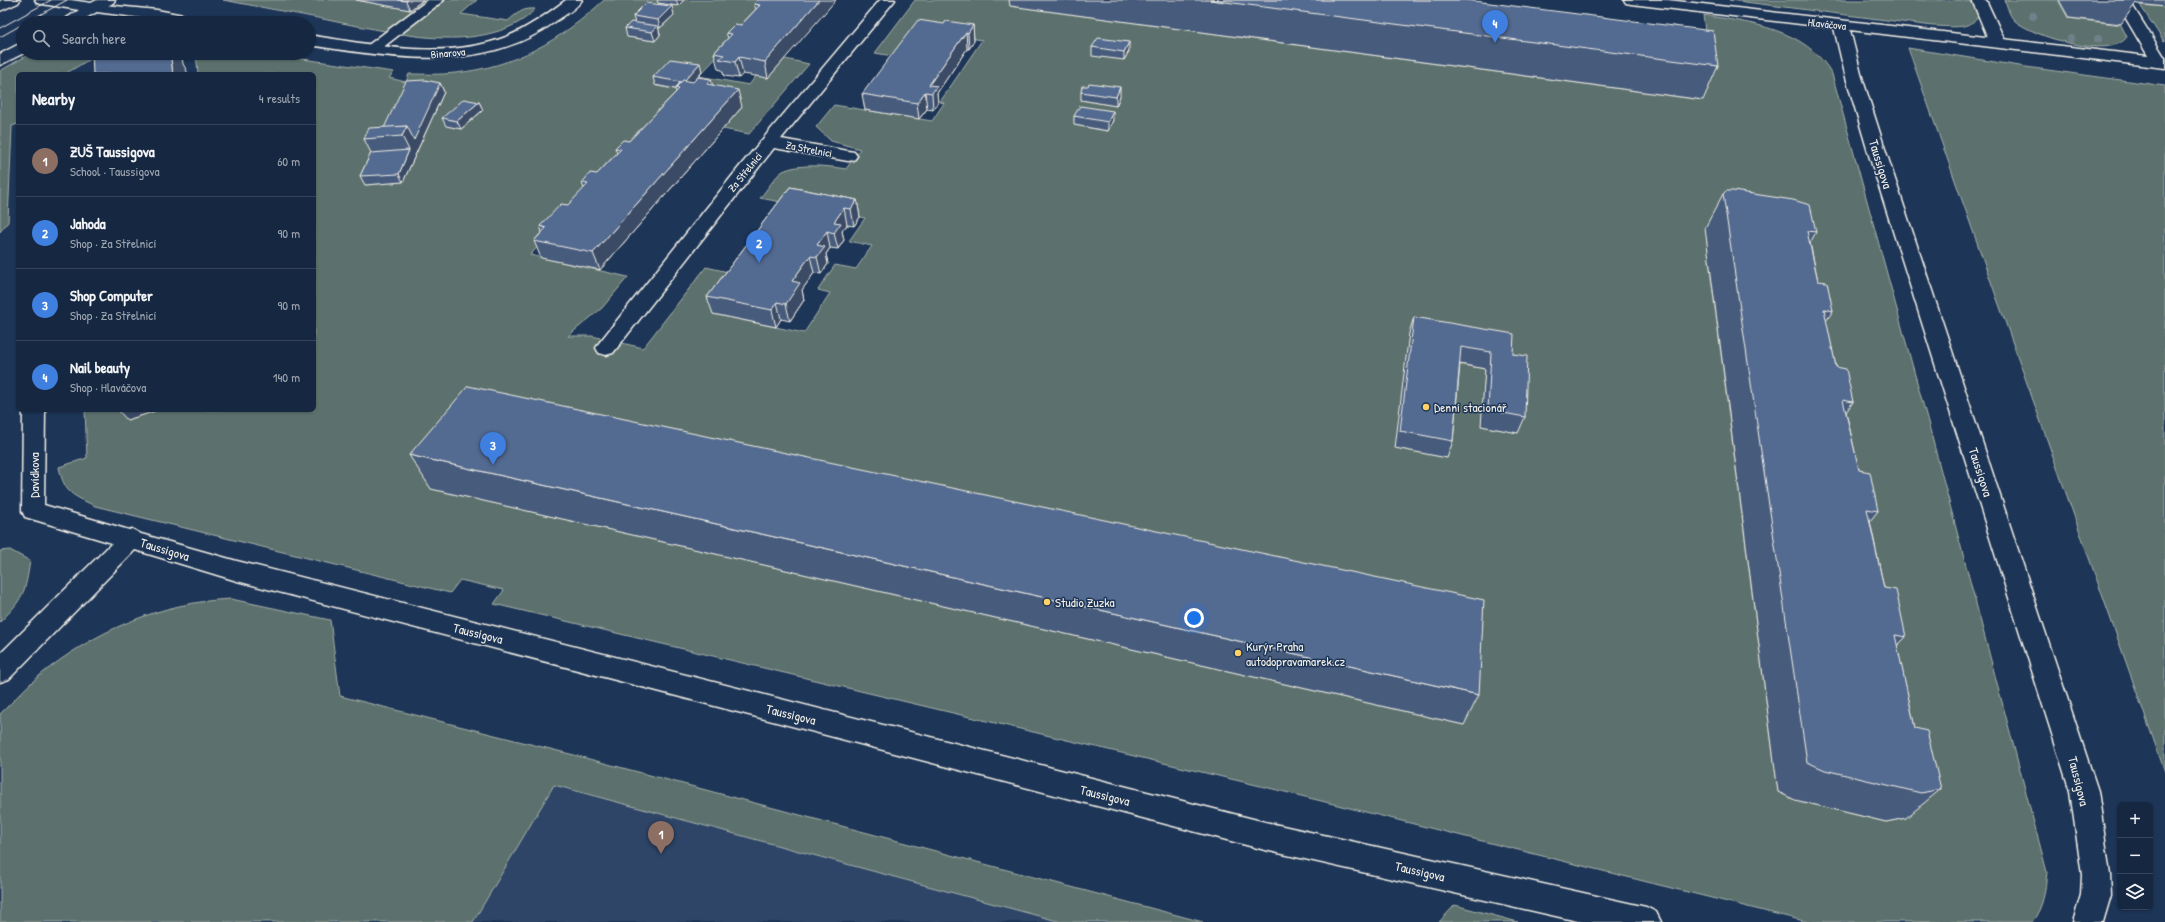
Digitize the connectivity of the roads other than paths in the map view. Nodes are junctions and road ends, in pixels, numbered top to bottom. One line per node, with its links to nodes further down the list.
1 (13, 0): 11 (street)
2 (42, 0): 12 (street)
3 (108, 0): 12 (street)
4 (437, 0): 18 (street)
5 (575, 0): 18 (street, Binarova)
6 (888, 0): 22 (street, Za Střelnicí)
7 (1631, 0): 10 (street, Hlaváčova)
8 (1979, 0): 17 (street)
9 (2122, 0): 21 (street)
10 (1656, 2): 15 (street, Hlaváčova)
11 (0, 7)
12 (94, 8): 13 (street); 14 (street)
13 (79, 16)
14 (167, 16)
15 (1842, 25): 17 (street, Hlaváčova); 29 (street, Taussigova)
16 (316, 41): 18 (street, Binarova)
17 (1998, 43): 21 (street, Hlaváčova)
18 (372, 49)
19 (16, 51): 20 (street)
20 (0, 60)
21 (2162, 63)
22 (770, 142): 23 (street, Za Strelnici); 24 (street, Za Střelnicí)
23 (848, 156)
24 (606, 348)
25 (34, 412): 26 (street, Davídkova)
26 (132, 538): 27 (street, Taussigova); 28 (street, Taussigova)
27 (0, 671)
28 (1639, 921)
29 (2088, 922)

